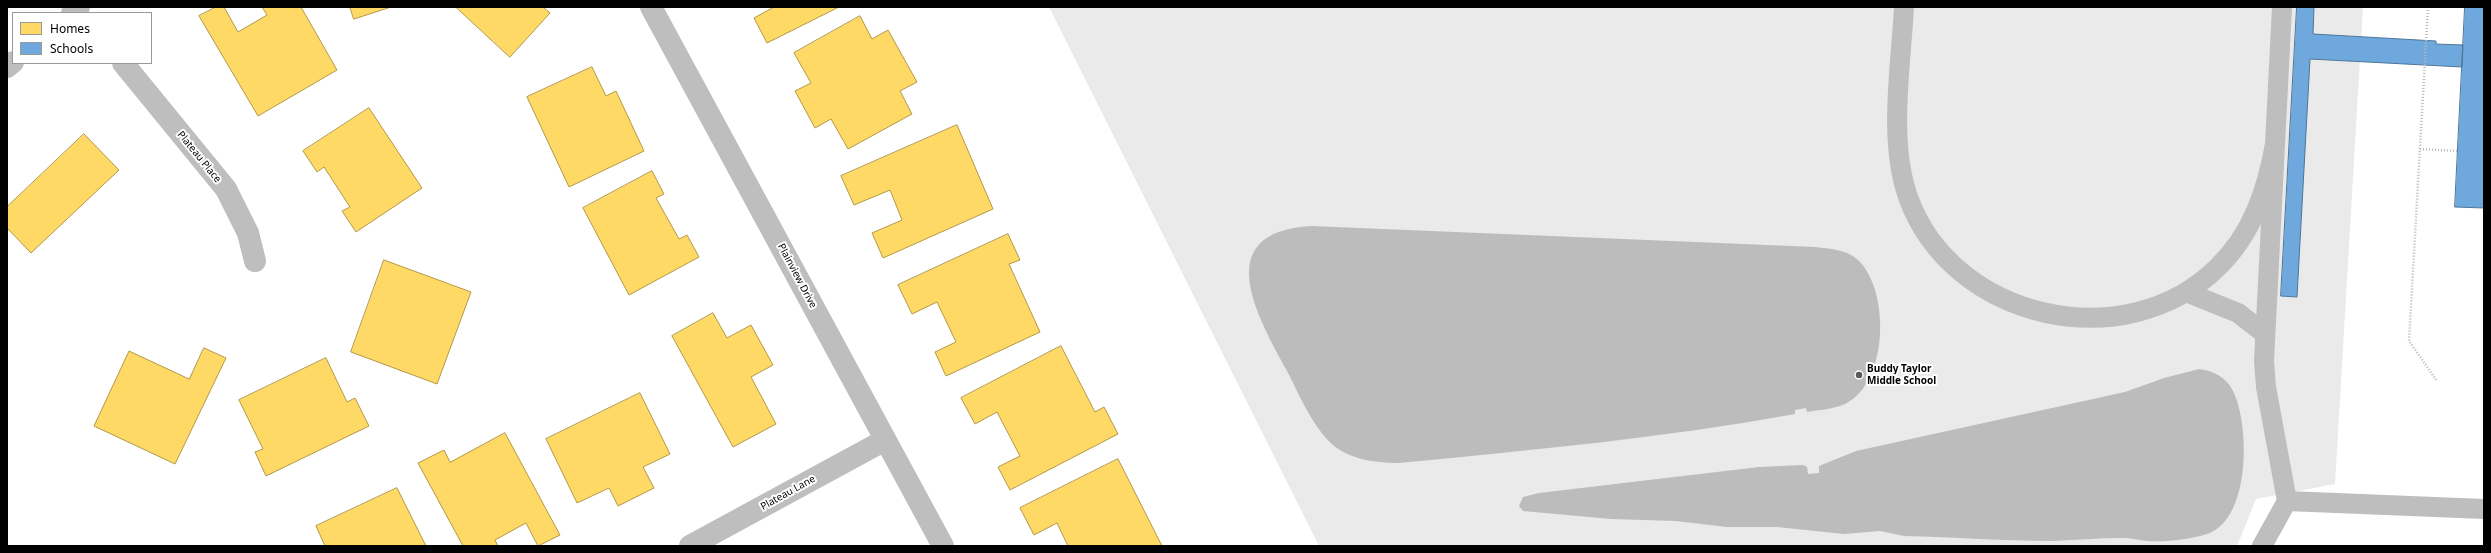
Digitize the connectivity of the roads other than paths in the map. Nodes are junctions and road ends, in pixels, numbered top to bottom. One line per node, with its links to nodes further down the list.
1 (651, 7): 9 (street, Plainview Drive)
2 (1904, 7): 7 (lane)
3 (2282, 7): 5 (lane)
4 (124, 64): 6 (street, Plateau Place)
5 (2275, 144): 7 (lane); 8 (lane)
6 (255, 261)
7 (2186, 292): 8 (lane)
8 (2264, 333): 10 (lane)
9 (885, 440): 12 (street, Plateau Lane); 13 (street, Plainview Drive)
10 (2287, 501): 11 (lane); 14 (lane)
11 (2484, 509)
12 (690, 546)
13 (943, 546)
14 (2262, 546)

